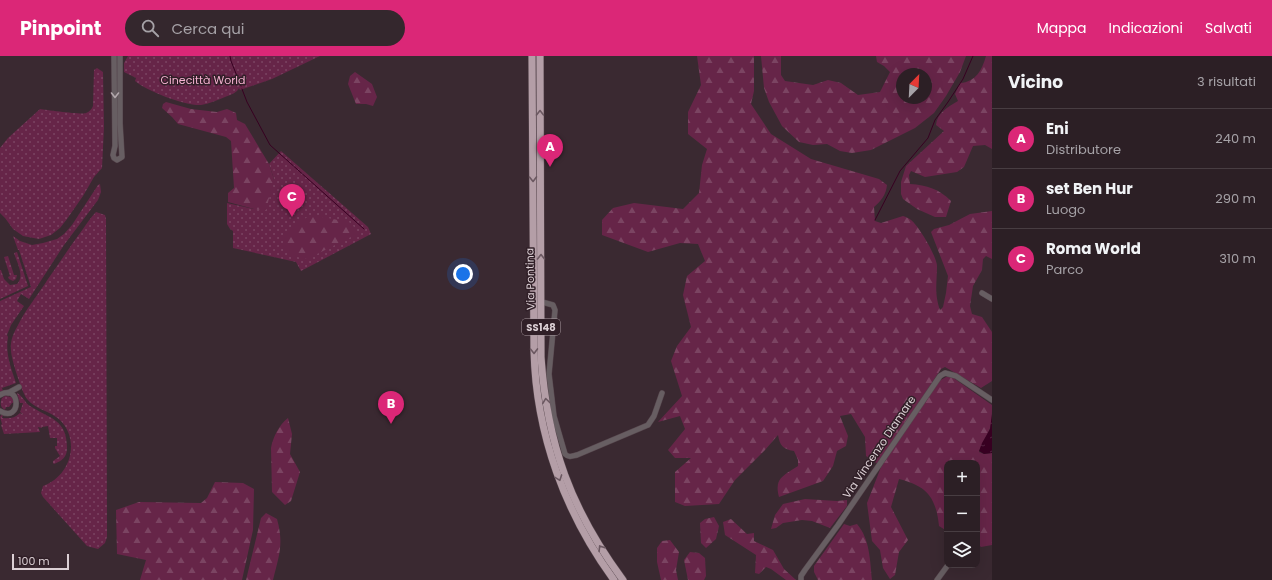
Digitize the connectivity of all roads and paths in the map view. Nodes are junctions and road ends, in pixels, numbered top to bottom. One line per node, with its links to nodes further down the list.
1 (114, 56): 2 (street, one-way to 2)
2 (120, 56)
3 (529, 56): 6 (highway)
4 (532, 56): 6 (highway, Via Pontina / SS148)
5 (540, 56): 9 (highway, Via Pontina / SS148, one-way to 5)
6 (532, 94): 17 (highway, Via Pontina / SS148, one-way to 17)
7 (982, 293): 8 (street)
8 (992, 299)
9 (542, 302): 12 (street); 18 (highway, Via Pontina / SS148, one-way to 9)
10 (19, 387): 11 (street)
11 (8, 393): 13 (street); 15 (street)
12 (662, 393)
13 (0, 395)
14 (992, 400): 19 (street, Via Vincenzo Diamare)
15 (0, 411)
16 (946, 568): 20 (street)
17 (614, 580)
18 (623, 580)
19 (801, 580)
20 (938, 580)

